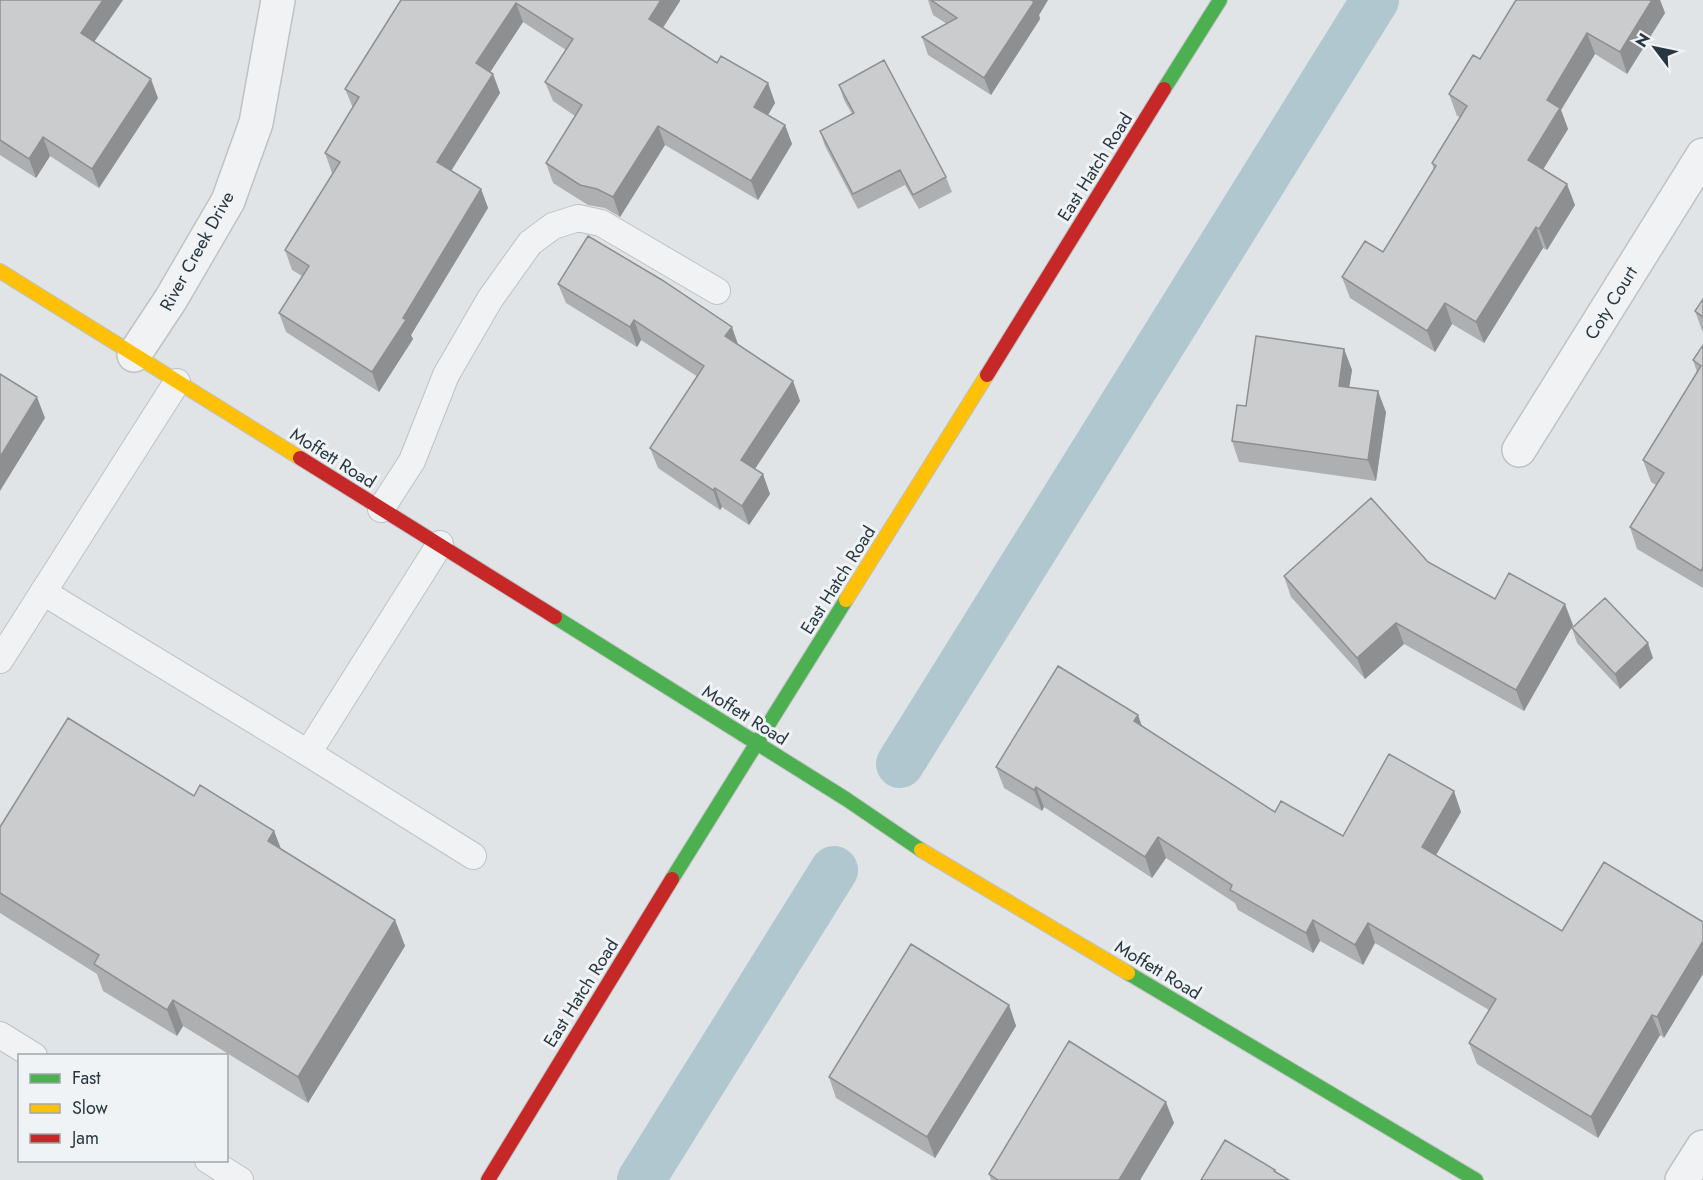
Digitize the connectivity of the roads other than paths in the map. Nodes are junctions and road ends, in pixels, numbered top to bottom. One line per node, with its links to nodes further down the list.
1 (278, 0): 6 (street, River Creek Drive)
2 (1220, 0): 13 (street, East Hatch Road)
3 (1703, 155): 8 (street, Coty Court)
4 (0, 271): 6 (street, Moffett Road)
5 (717, 291): 9 (lane)
6 (134, 355): 7 (street, Moffett Road)
7 (177, 382): 9 (street, Moffett Road); 11 (lane)
8 (1519, 450)
9 (381, 509): 10 (street, Moffett Road)
10 (440, 544): 13 (street, Moffett Road); 14 (lane)
11 (43, 592): 12 (lane); 14 (lane)
12 (0, 660)
13 (758, 744): 21 (street, East Hatch Road); 22 (street, Moffett Road)
14 (308, 753): 15 (lane)
15 (473, 856)
16 (0, 1035): 17 (lane)
17 (31, 1054)
18 (1703, 1147): 23 (street)
19 (210, 1162): 20 (lane)
20 (240, 1180)
21 (488, 1180)
22 (1476, 1180)
23 (1682, 1180)

